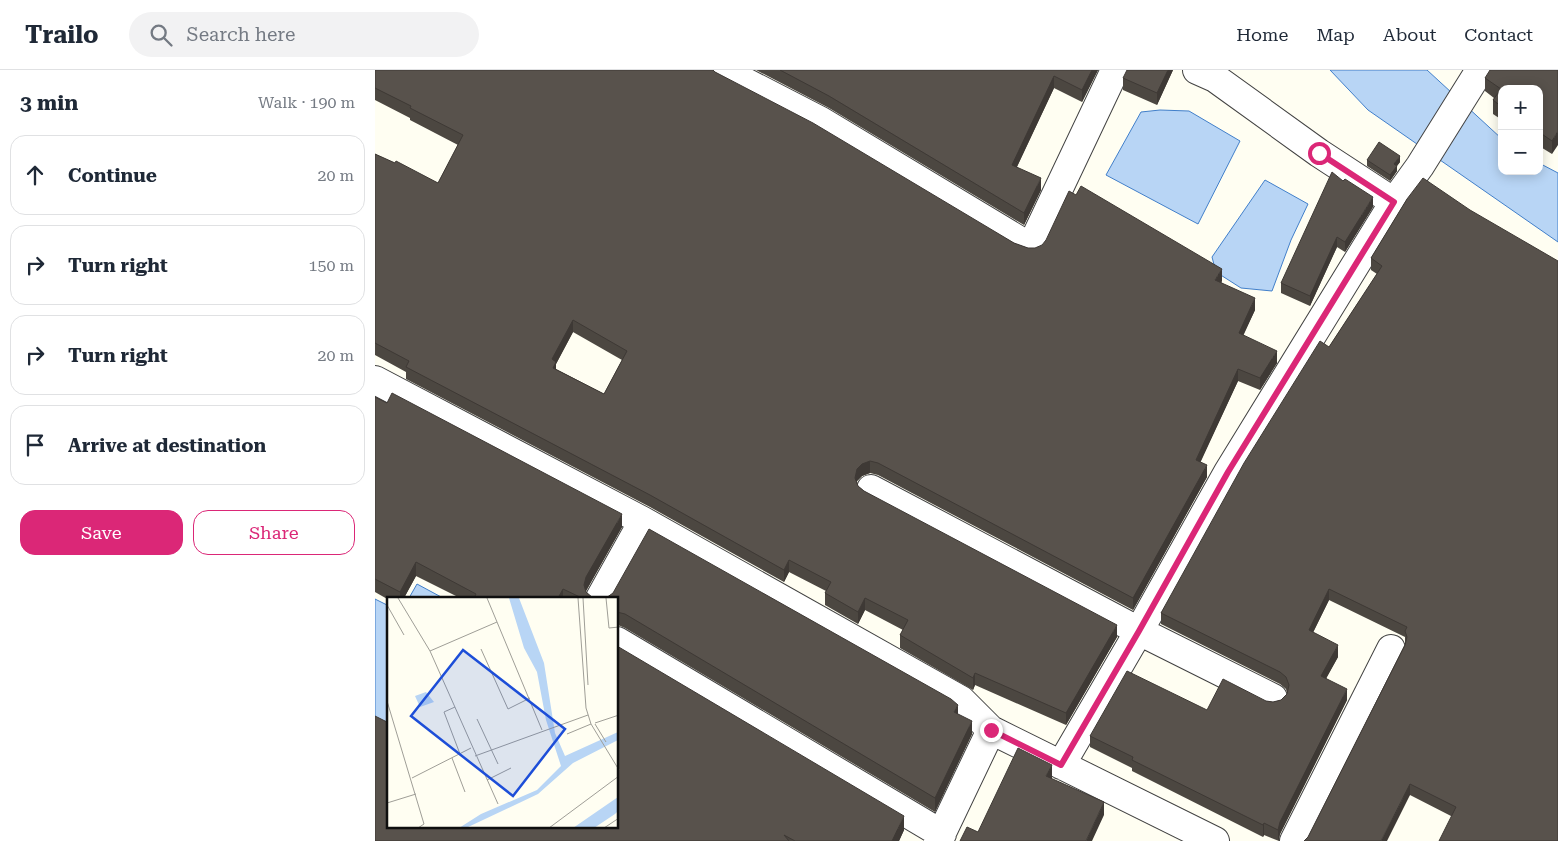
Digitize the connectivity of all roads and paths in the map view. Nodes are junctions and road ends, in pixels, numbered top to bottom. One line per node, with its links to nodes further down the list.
1 (722, 70): 2 (street)
2 (1115, 70)
3 (1197, 70): 5 (street)
4 (1474, 78): 5 (street)
5 (1394, 202): 10 (street)
6 (375, 380): 8 (street)
7 (871, 489): 10 (street)
8 (643, 521): 9 (street); 14 (street)
9 (601, 597)
10 (1139, 631): 13 (street); 15 (street)
11 (619, 642): 16 (street)
12 (1391, 650): 18 (street)
13 (1273, 698)
14 (991, 730): 15 (street); 16 (street)
15 (1061, 765): 17 (street)
16 (940, 837)
17 (1215, 841)
18 (1294, 841)

